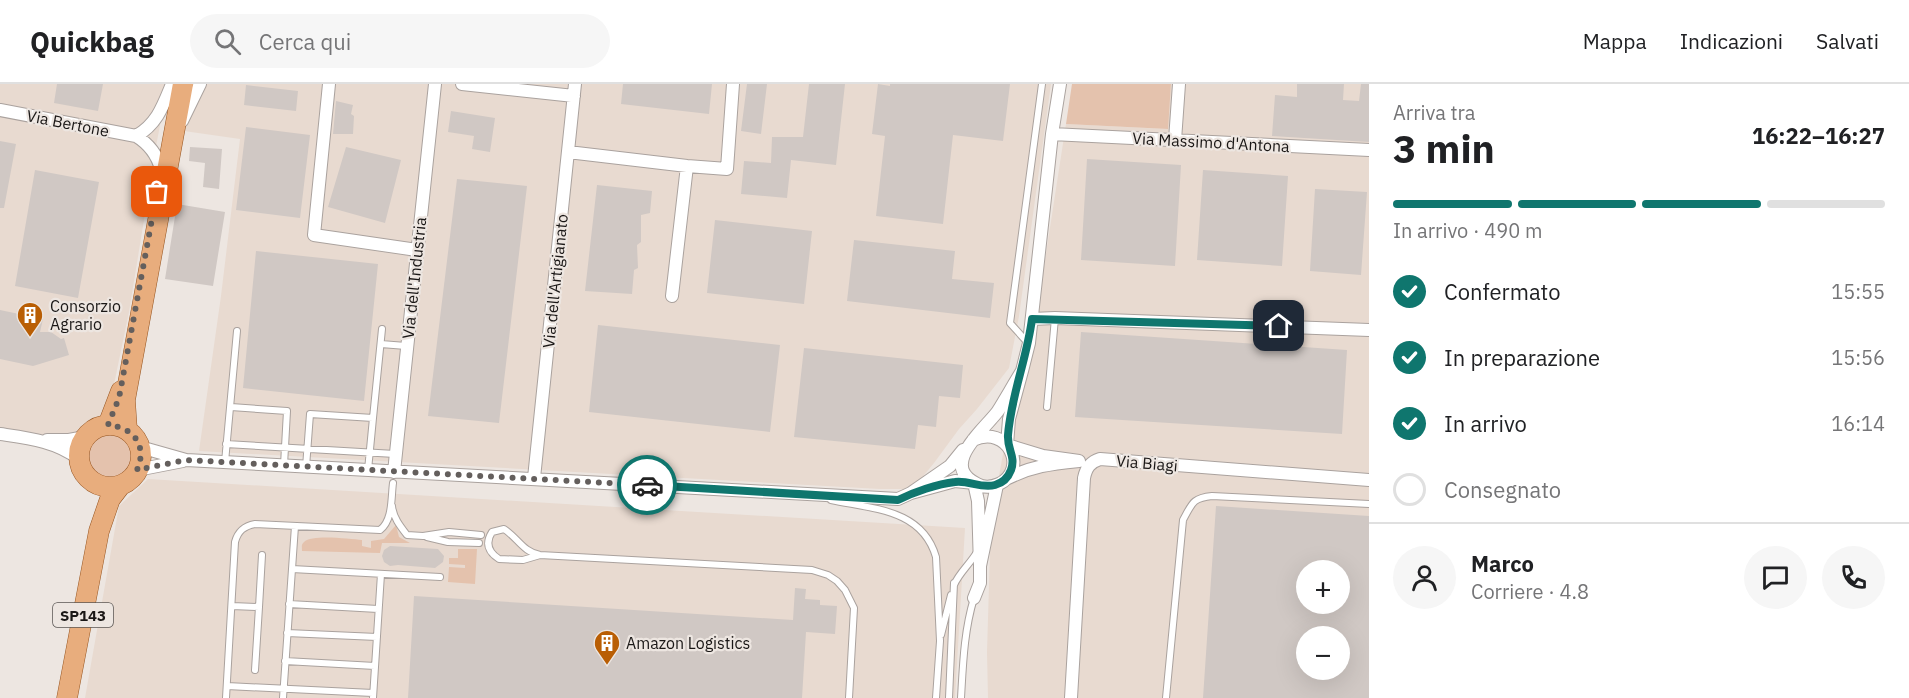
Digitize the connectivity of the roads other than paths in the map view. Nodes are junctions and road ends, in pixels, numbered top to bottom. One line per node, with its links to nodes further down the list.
1 (172, 84): 15 (street)
2 (177, 84): 21 (main road)
3 (183, 84): 17 (main road)
4 (200, 84): 17 (street)
5 (329, 84): 22 (street)
6 (435, 84): 22 (street, Via dell'Industria)
7 (462, 84): 12 (street)
8 (734, 84): 20 (street)
9 (1042, 84): 29 (lane)
10 (1060, 84): 14 (street)
11 (1179, 84): 16 (street)
12 (575, 90): 19 (street, Via dell'Artigianato)
13 (0, 110): 15 (street, Via Bertone)
14 (1052, 134): 16 (street, Via Massimo d'Antona); 25 (street)
15 (136, 136): 21 (street)
16 (1175, 140): 18 (street, Via Massimo d'Antona)
17 (173, 141): 37 (main road)
18 (1369, 150)
19 (568, 152): 20 (street); 59 (street, Via dell'Artigianato)
20 (687, 166): 23 (street)
21 (161, 169): 36 (main road)
22 (417, 250): 31 (street, Via dell'Industria)
23 (672, 296)
24 (1055, 318): 25 (street); 27 (street); 34 (lane)
25 (1032, 319): 29 (street)
26 (382, 329): 30 (lane)
27 (1369, 330)
28 (237, 331): 33 (lane)
29 (1029, 343): 32 (street)
30 (381, 344): 31 (lane); 35 (lane)
31 (406, 346): 48 (street, Via dell'Industria)
32 (1022, 371): 41 (street); 43 (street)
33 (231, 407): 42 (lane); 45 (lane)
34 (1047, 407)
35 (373, 418): 46 (lane); 47 (lane)
36 (108, 425): 37 (main road); 39 (main road)
37 (127, 430): 44 (main road)
38 (0, 434): 40 (street)
39 (85, 437): 40 (street); 49 (main road)
40 (37, 440): 49 (street)
41 (970, 443): 43 (street); 63 (street); 65 (street)
42 (226, 444): 45 (lane); 53 (lane)
43 (1007, 445): 51 (street); 62 (street)
44 (140, 447): 50 (street); 56 (main road)
45 (285, 448): 46 (lane); 54 (lane)
46 (308, 449): 47 (lane); 55 (lane)
47 (370, 452): 48 (lane); 57 (lane)
48 (395, 453): 58 (street, Via dell'Industria)
49 (78, 459): 61 (main road)
50 (186, 460): 53 (street); 56 (street)
51 (1078, 461): 52 (street); 62 (street)
52 (1094, 461): 60 (street, Via Biagi); 103 (street, Via Biagi)
53 (225, 463): 54 (street)
54 (284, 466): 55 (street)
55 (306, 467): 57 (street)
56 (137, 470): 64 (main road)
57 (368, 470): 58 (street)
58 (393, 478): 59 (street); 66 (lane)
59 (534, 478): 67 (street)
60 (1369, 480)
61 (92, 482): 64 (main road); 70 (main road, SP143)
62 (1001, 482): 63 (street); 77 (street)
63 (974, 483): 65 (street); 73 (street)
64 (120, 486): 70 (main road, SP143)
65 (911, 493): 67 (street)
66 (391, 494): 69 (lane); 72 (lane)
67 (801, 494): 89 (lane)
68 (1369, 504): 104 (lane)
69 (295, 526): 78 (lane); 84 (lane)
70 (99, 531): 96 (main road, SP143)
71 (481, 535): 72 (lane)
72 (423, 536): 74 (lane)
73 (980, 537): 77 (street); 81 (lane)
74 (480, 543)
75 (262, 555): 85 (lane)
76 (540, 555): 76 (lane); 99 (lane)
77 (980, 566): 82 (street)
78 (292, 569): 79 (lane); 83 (lane)
79 (381, 574): 80 (lane); 86 (lane)
80 (440, 577)
81 (954, 583): 89 (lane); 101 (lane)
82 (974, 598): 102 (lane)
83 (289, 604): 86 (lane); 87 (lane)
84 (232, 606): 85 (lane); 93 (lane)
85 (259, 607): 92 (lane)
86 (378, 609): 88 (lane)
87 (287, 633): 88 (lane); 90 (lane)
88 (376, 637): 91 (lane)
89 (940, 641): 100 (lane)
90 (285, 661): 91 (lane); 94 (lane)
91 (375, 666): 95 (lane)
92 (255, 670)
93 (227, 686): 94 (lane); 97 (lane)
94 (283, 690): 95 (lane); 98 (lane)
95 (373, 695)
96 (67, 698)
97 (226, 698)
98 (283, 698)
99 (849, 698)
100 (935, 698)
101 (950, 698)
102 (961, 698)
103 (1071, 698)
104 (1166, 698)

